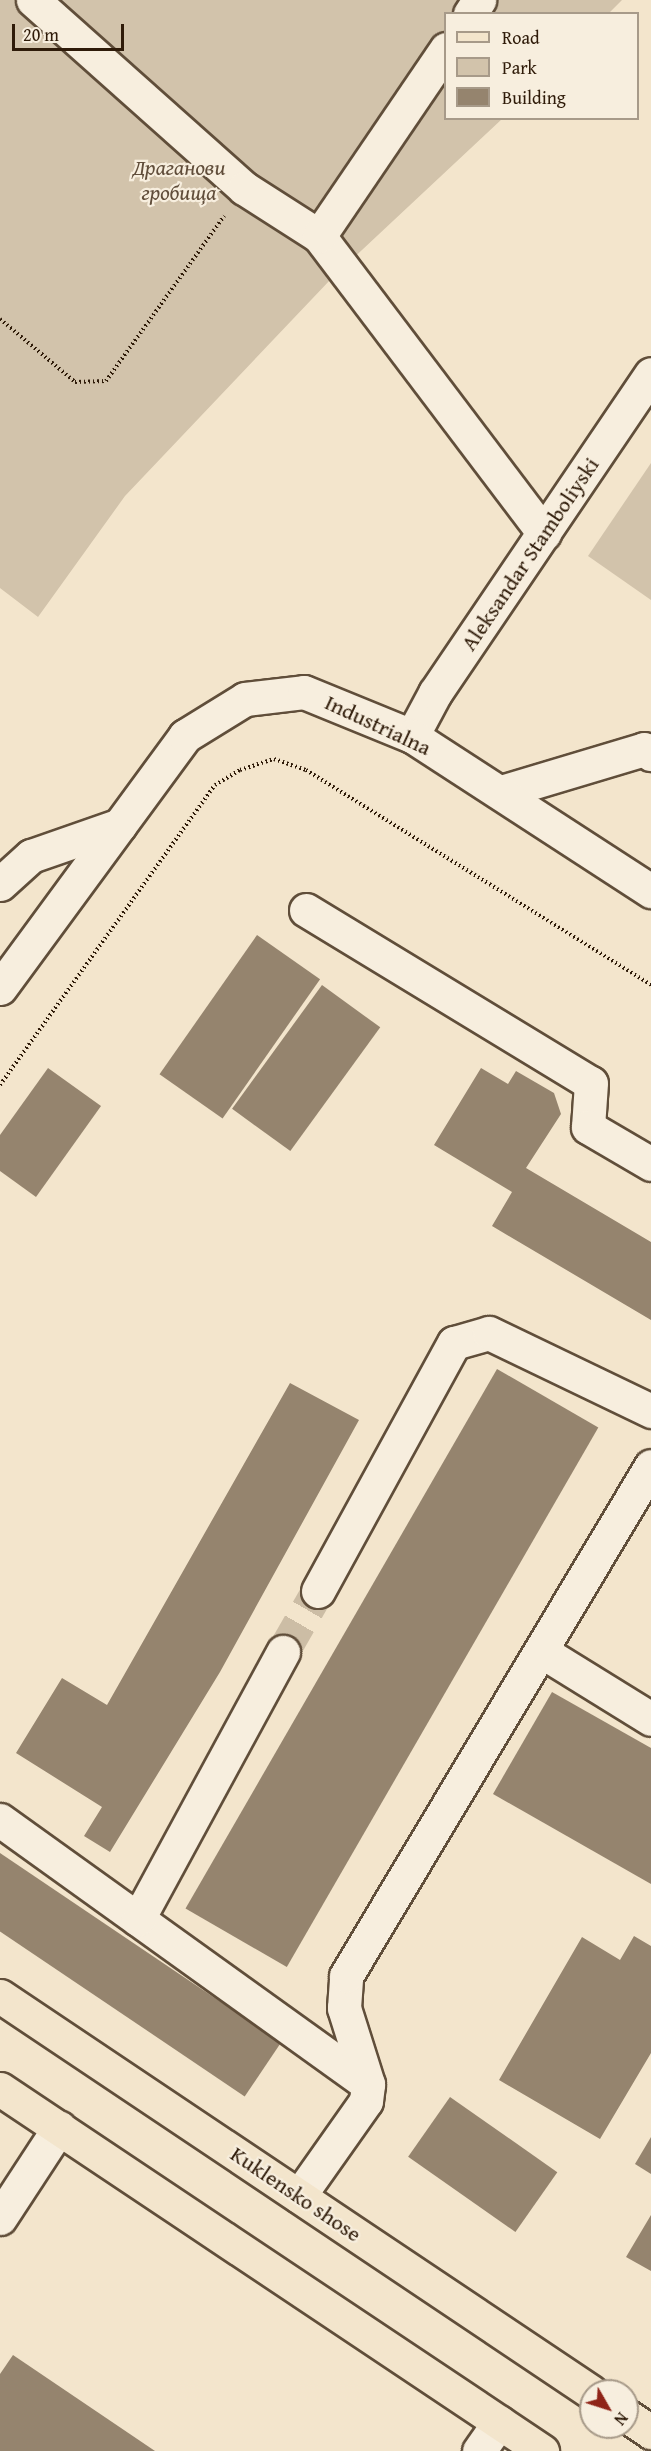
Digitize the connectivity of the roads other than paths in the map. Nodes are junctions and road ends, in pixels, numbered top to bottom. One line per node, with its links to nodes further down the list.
1 (33, 0): 3 (street)
2 (444, 52): 3 (street)
3 (319, 236): 5 (street)
4 (651, 374): 5 (street, Aleksandar Stamboliyski)
5 (544, 534): 6 (street, Aleksandar Stamboliyski)
6 (412, 736): 8 (street, Industrialna); 9 (street, Industrialna)
7 (651, 754): 8 (street)
8 (501, 792): 11 (street, Industrialna)
9 (120, 825): 10 (street); 13 (street, Industrialna)
10 (0, 884)
11 (651, 891)
12 (306, 910): 14 (street)
13 (0, 988)
14 (651, 1164)
15 (651, 1411): 17 (street)
16 (651, 1466): 18 (street)
17 (318, 1591)
18 (541, 1651): 20 (street); 24 (street)
19 (283, 1652): 22 (street)
20 (651, 1719)
21 (0, 1820): 22 (street)
22 (138, 1919): 24 (street)
23 (0, 1996): 27 (main road, Kuklensko shose)
24 (368, 2084): 27 (street)
25 (0, 2089): 26 (main road)
26 (59, 2128): 28 (street); 30 (main road)
27 (298, 2196): 29 (main road, Kuklensko shose)
28 (0, 2218)
29 (579, 2384)
30 (499, 2422): 31 (street); 32 (main road)
31 (479, 2451)
32 (542, 2451)

